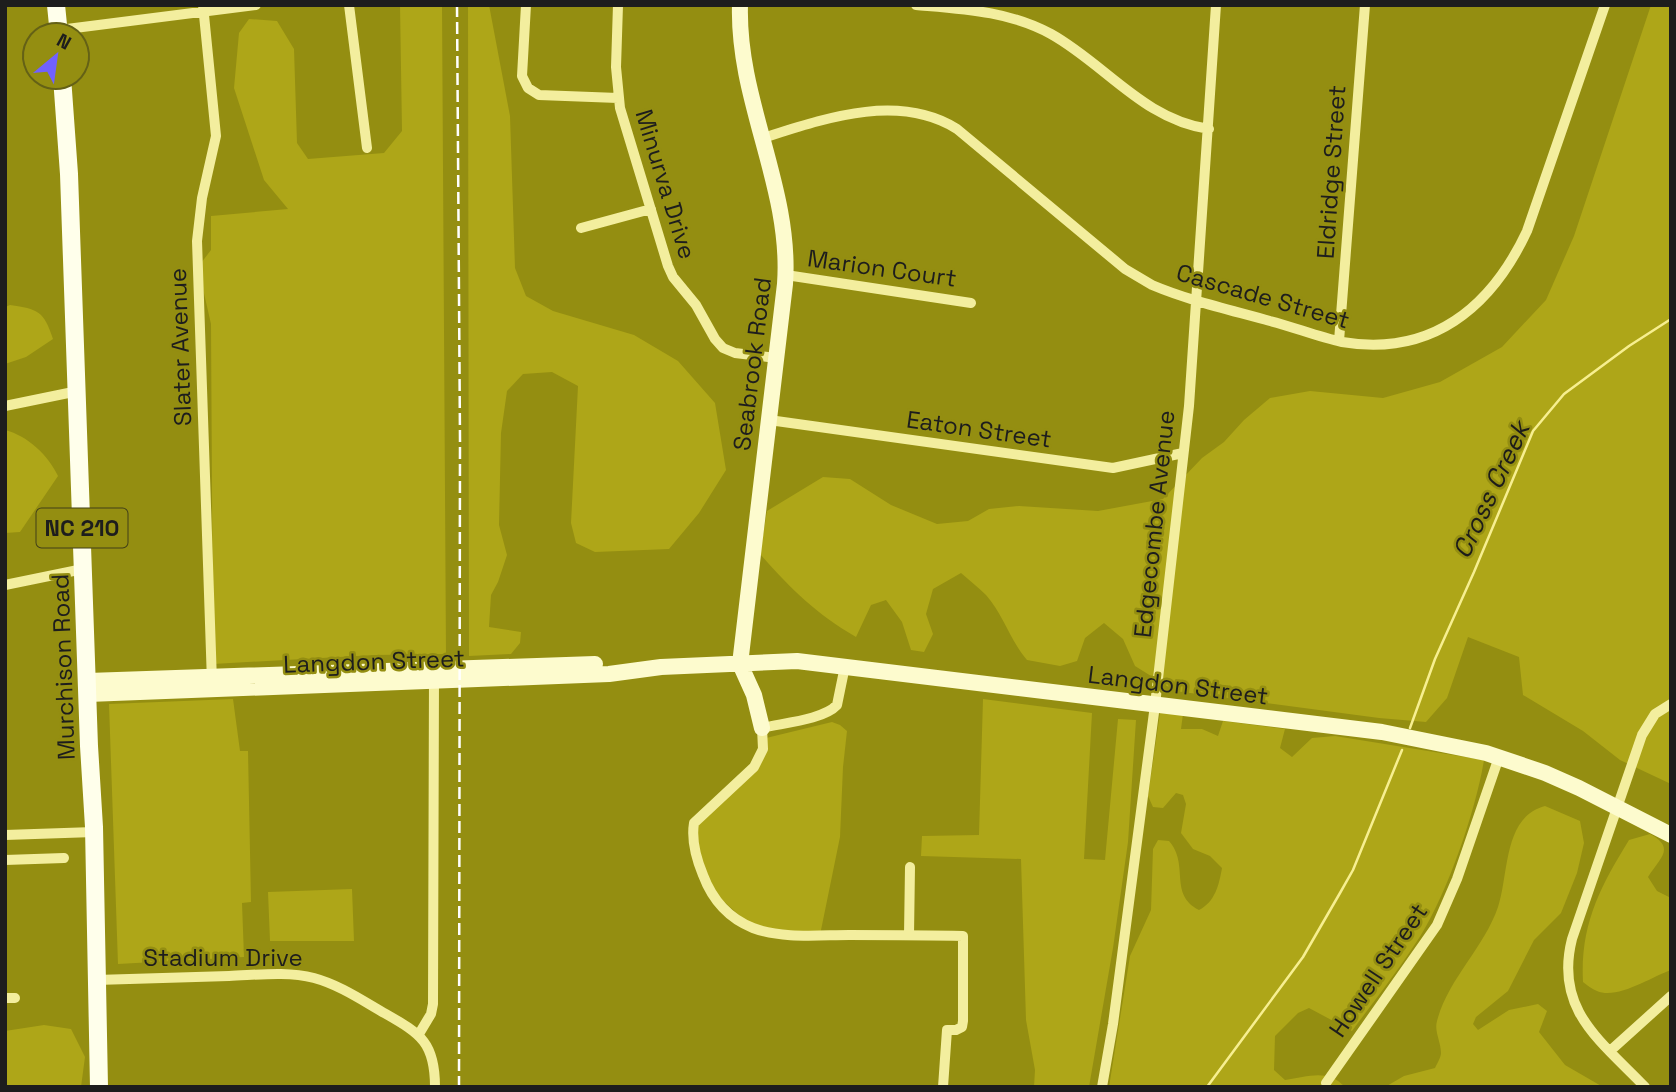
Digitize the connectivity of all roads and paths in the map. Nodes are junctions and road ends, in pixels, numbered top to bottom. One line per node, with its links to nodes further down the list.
1 (256, 5): 10 (street)
2 (349, 5): 16 (street)
3 (526, 5): 13 (street)
4 (618, 5): 13 (street, Minurva Drive)
5 (740, 5): 15 (street, Seabrook Road)
6 (916, 5): 14 (street)
7 (1216, 5): 14 (street, Edgecombe Avenue)
8 (1365, 5): 22 (street, Eldridge Street)
9 (1605, 5): 22 (street, Cascade Street)
10 (203, 9): 11 (street); 33 (street, Slater Avenue)
11 (91, 28)
12 (63, 91): 24 (main road, Murchison Road / NC 210)
13 (618, 98): 17 (street, Minurva Drive)
14 (1209, 129): 20 (street, Edgecombe Avenue)
15 (762, 138): 19 (street, Seabrook Road); 20 (street, Cascade Street)
16 (367, 148)
17 (651, 209): 18 (street); 23 (street, Minurva Drive)
18 (580, 228)
19 (786, 275): 21 (street, Marion Court); 23 (street, Seabrook Road)
20 (1197, 300): 22 (street, Cascade Street); 27 (street, Edgecombe Avenue)
21 (971, 303)
22 (1339, 341)
23 (776, 358): 26 (street, Seabrook Road)
24 (78, 391): 25 (street); 28 (main road, Murchison Road / NC 210)
25 (5, 406)
26 (769, 420): 27 (street, Eaton Street); 30 (street, Seabrook Road)
27 (1183, 453): 35 (street, Edgecombe Avenue)
28 (83, 569): 29 (street); 34 (main road, Murchison Road / NC 210)
29 (5, 585)
30 (740, 664): 31 (street, Langdon Street); 32 (street, Langdon Street); 37 (street)
31 (845, 666): 35 (street, Langdon Street); 37 (street)
32 (434, 676): 33 (street, Langdon Street); 49 (street)
33 (212, 682): 34 (street, Langdon Street)
34 (88, 687): 40 (main road, Murchison Road / NC 210)
35 (1155, 705): 38 (street, Langdon Street); 55 (street, Edgecombe Avenue)
36 (1671, 705): 39 (street)
37 (762, 728): 46 (street)
38 (1499, 757): 39 (street, Langdon Street); 51 (street, Howell Street)
39 (1616, 807): 42 (street, Langdon Street); 50 (street)
40 (94, 832): 41 (street); 47 (main road, Murchison Road / NC 210)
41 (5, 835)
42 (1671, 835)
43 (64, 858): 44 (street)
44 (5, 860)
45 (910, 867): 46 (street)
46 (909, 935): 54 (street)
47 (96, 980): 49 (street, Stadium Drive); 52 (main road, Murchison Road / NC 210)
48 (1671, 996): 50 (street)
49 (419, 1034): 53 (street)
50 (1610, 1051): 56 (street)
51 (1326, 1083)
52 (99, 1087)
53 (435, 1087)
54 (943, 1087)
55 (1102, 1087)
56 (1645, 1087)

